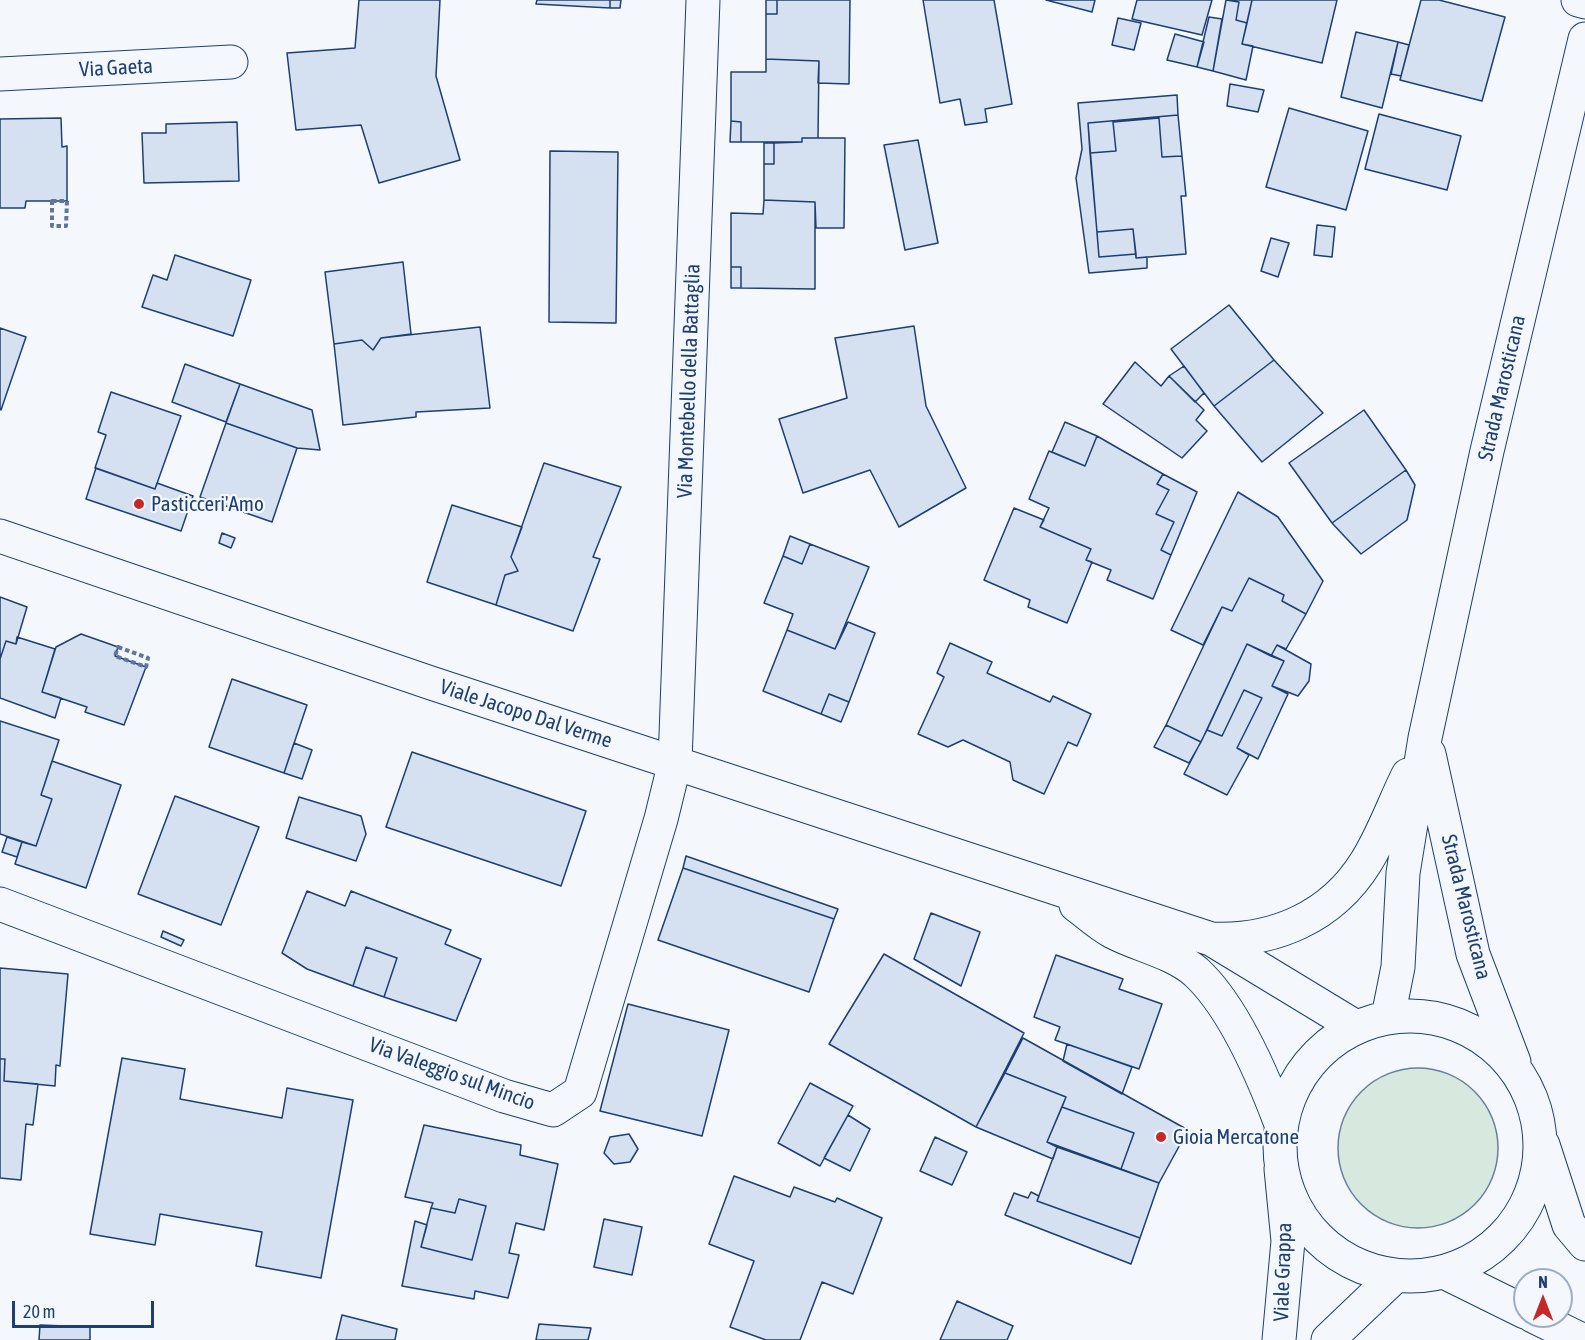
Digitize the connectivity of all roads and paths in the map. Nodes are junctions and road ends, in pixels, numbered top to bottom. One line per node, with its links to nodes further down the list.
1 (703, 0): 11 (main road, Via Montebello della Battaglia)
2 (1578, 0): 3 (main road)
3 (1585, 2)
4 (1585, 39): 10 (main road, Strada Marosticana)
5 (231, 62): 6 (main road, Via Gaeta)
6 (0, 74)
7 (52, 226): 7 (path)
8 (0, 536): 11 (main road, Viale Jacopo Dal Verme)
9 (115, 656): 9 (path)
10 (1425, 738): 14 (main road, Strada Marosticana); 15 (main road, Strada Marosticana); 17 (main road, Strada Marosticana)
11 (675, 762): 12 (main road, Viale Jacopo Dal Verme); 13 (main road, Via Valeggio sul Mincio)
12 (1053, 888): 14 (main road, Viale Jacopo Dal Verme); 18 (main road, Viale Jacopo Dal Verme)
13 (0, 904)
14 (1210, 939): 16 (main road, Viale Jacopo Dal Verme)
15 (1388, 1017): 16 (main road); 17 (main road)
16 (1356, 1027): 18 (main road)
17 (1518, 1073): 19 (main road)
18 (1281, 1124): 20 (main road)
19 (1540, 1137): 21 (main road); 22 (main road)
20 (1281, 1169): 23 (main road); 26 (main road, Viale Grappa)
21 (1585, 1244)
22 (1444, 1272): 23 (main road); 24 (main road)
23 (1395, 1276): 27 (main road)
24 (1513, 1306)
25 (1558, 1328): 28 (main road)
26 (1280, 1340)
27 (1328, 1340)
28 (1582, 1340)

